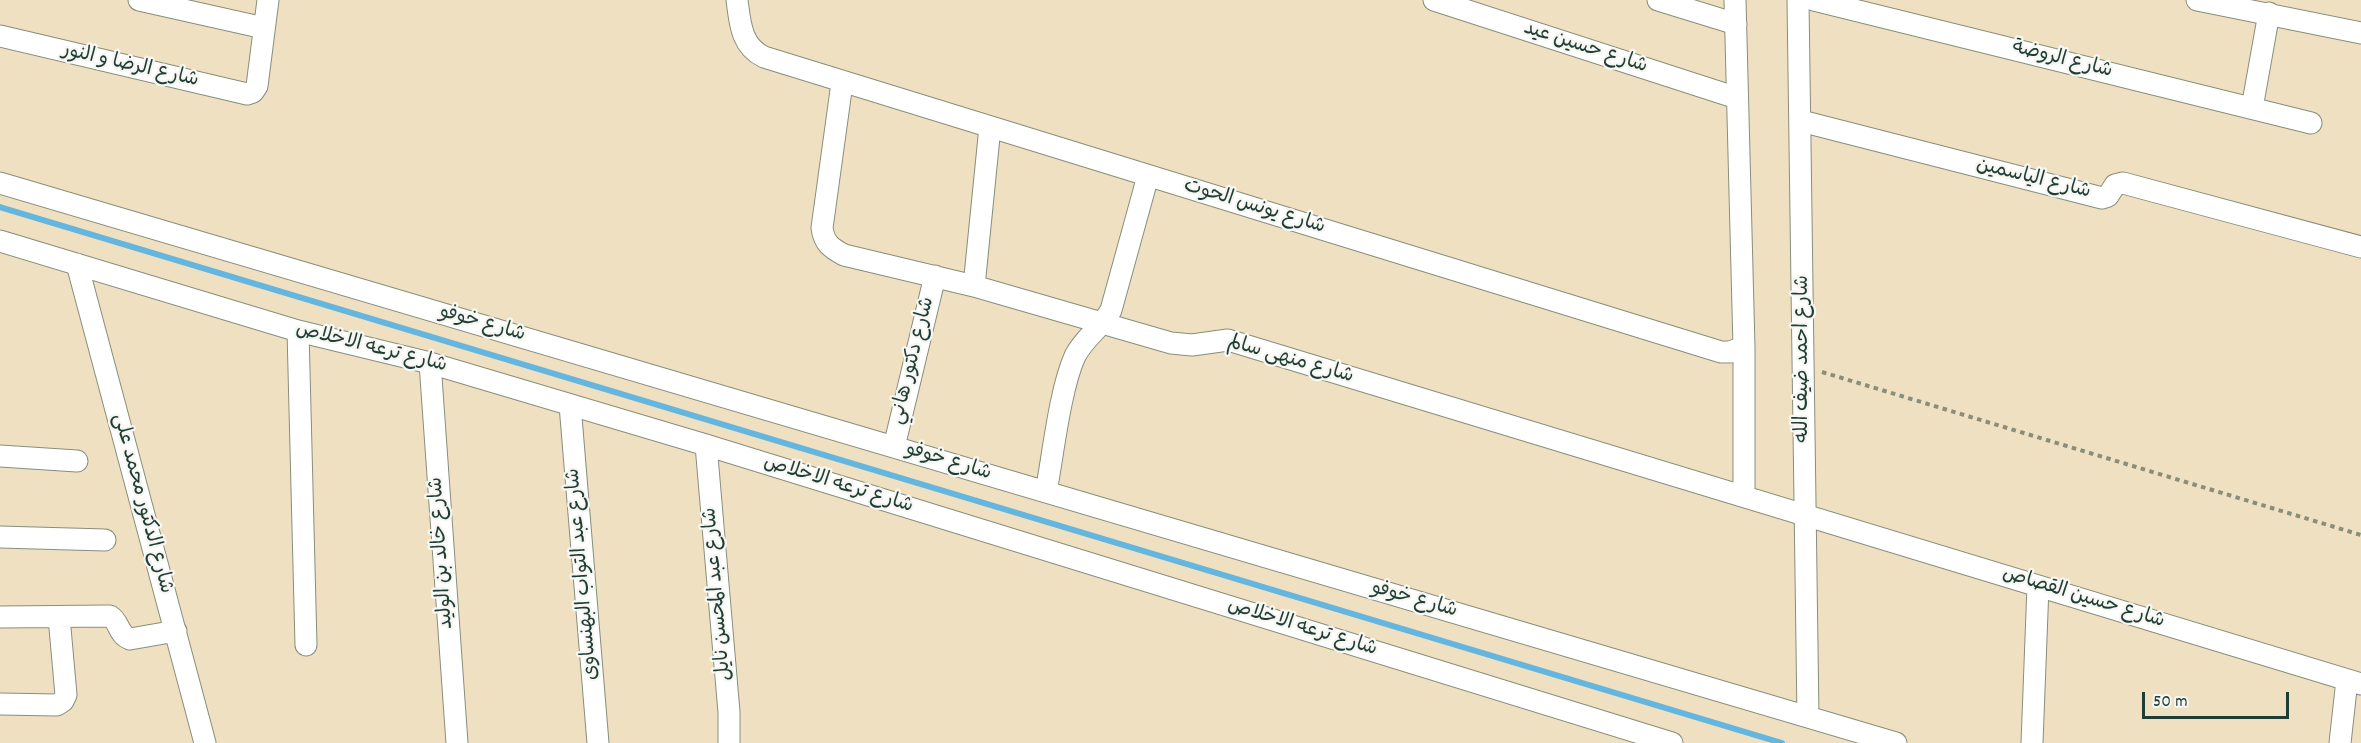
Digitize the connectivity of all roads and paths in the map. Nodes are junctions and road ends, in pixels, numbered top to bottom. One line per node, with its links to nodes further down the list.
1 (139, 0): 12 (street)
2 (268, 0): 12 (street)
3 (737, 0): 15 (street, شارع يونس الحوت)
4 (1434, 0): 16 (street, شارع حسين عيد)
5 (1658, 0): 11 (street)
6 (1735, 0): 11 (street)
7 (1798, 0): 18 (street, شارع احمد ضيف الله)
8 (1814, 0): 17 (street, شارع الروضة)
9 (2197, 0): 10 (street)
10 (2269, 13): 13 (street); 17 (street)
11 (1736, 24): 16 (street)
12 (264, 28): 14 (street, شارع الرضا و النور)
13 (2361, 33)
14 (0, 36)
15 (842, 83): 20 (street, شارع يونس الحوت); 26 (street, شارع منهى سالم)
16 (1737, 98): 30 (street)
17 (2252, 108): 19 (street, شارع الروضة)
18 (1801, 121): 24 (street, شارع الياسمين); 32 (street, شارع احمد ضيف الله)
19 (2311, 123)
20 (990, 127): 21 (street, شارع يونس الحوت); 27 (street)
21 (1148, 176): 28 (street); 30 (street, شارع يونس الحوت)
22 (0, 183): 35 (street, شارع خوفو)
23 (0, 241): 25 (street, شارع ترعه الاخلاص)
24 (2361, 247)
25 (77, 264): 29 (street, شارع ترعه الاخلاص); 47 (street, شارع الدكتور محمد على)
26 (935, 276): 27 (street, شارع منهى سالم); 35 (street, شارع دكتور هاني)
27 (974, 286): 28 (street, شارع منهى سالم)
28 (1103, 325): 38 (street); 39 (street, شارع منهى سالم)
29 (298, 331): 31 (street, شارع ترعه الاخلاص); 48 (street)
30 (1744, 347): 39 (street)
31 (430, 363): 33 (street, شارع ترعه الاخلاص); 53 (street, شارع خالد بن الوليد)
32 (1804, 366): 40 (street, شارع احمد ضيف الله); 41 (path)
33 (570, 405): 34 (street, شارع ترعه الاخلاص); 54 (street, شارع عبد التواب البهنساوى)
34 (706, 446): 55 (street, شارع عبد المحسن نايل); 56 (street, شارع ترعه الاخلاص)
35 (894, 447): 38 (street, شارع خوفو)
36 (0, 456): 37 (street)
37 (77, 461)
38 (1046, 492): 51 (street, شارع خوفو)
39 (1744, 496): 40 (street, شارع منهى سالم)
40 (1805, 516): 44 (street, شارع حسين القصاص); 51 (street, شارع احمد ضيف الله)
41 (2361, 535)
42 (0, 537): 43 (street)
43 (105, 540)
44 (2038, 586): 49 (street, شارع حسين القصاص); 58 (street)
45 (0, 617): 46 (street)
46 (59, 617): 47 (street); 50 (street)
47 (176, 631): 52 (street, شارع الدكتور محمد على)
48 (306, 645)
49 (2354, 682): 59 (street)
50 (0, 704)
51 (1808, 717): 57 (street, شارع خوفو)
52 (205, 743)
53 (457, 743)
54 (598, 743)
55 (729, 743)
56 (1672, 743)
57 (1896, 743)
58 (2032, 743)
59 (2340, 743)

